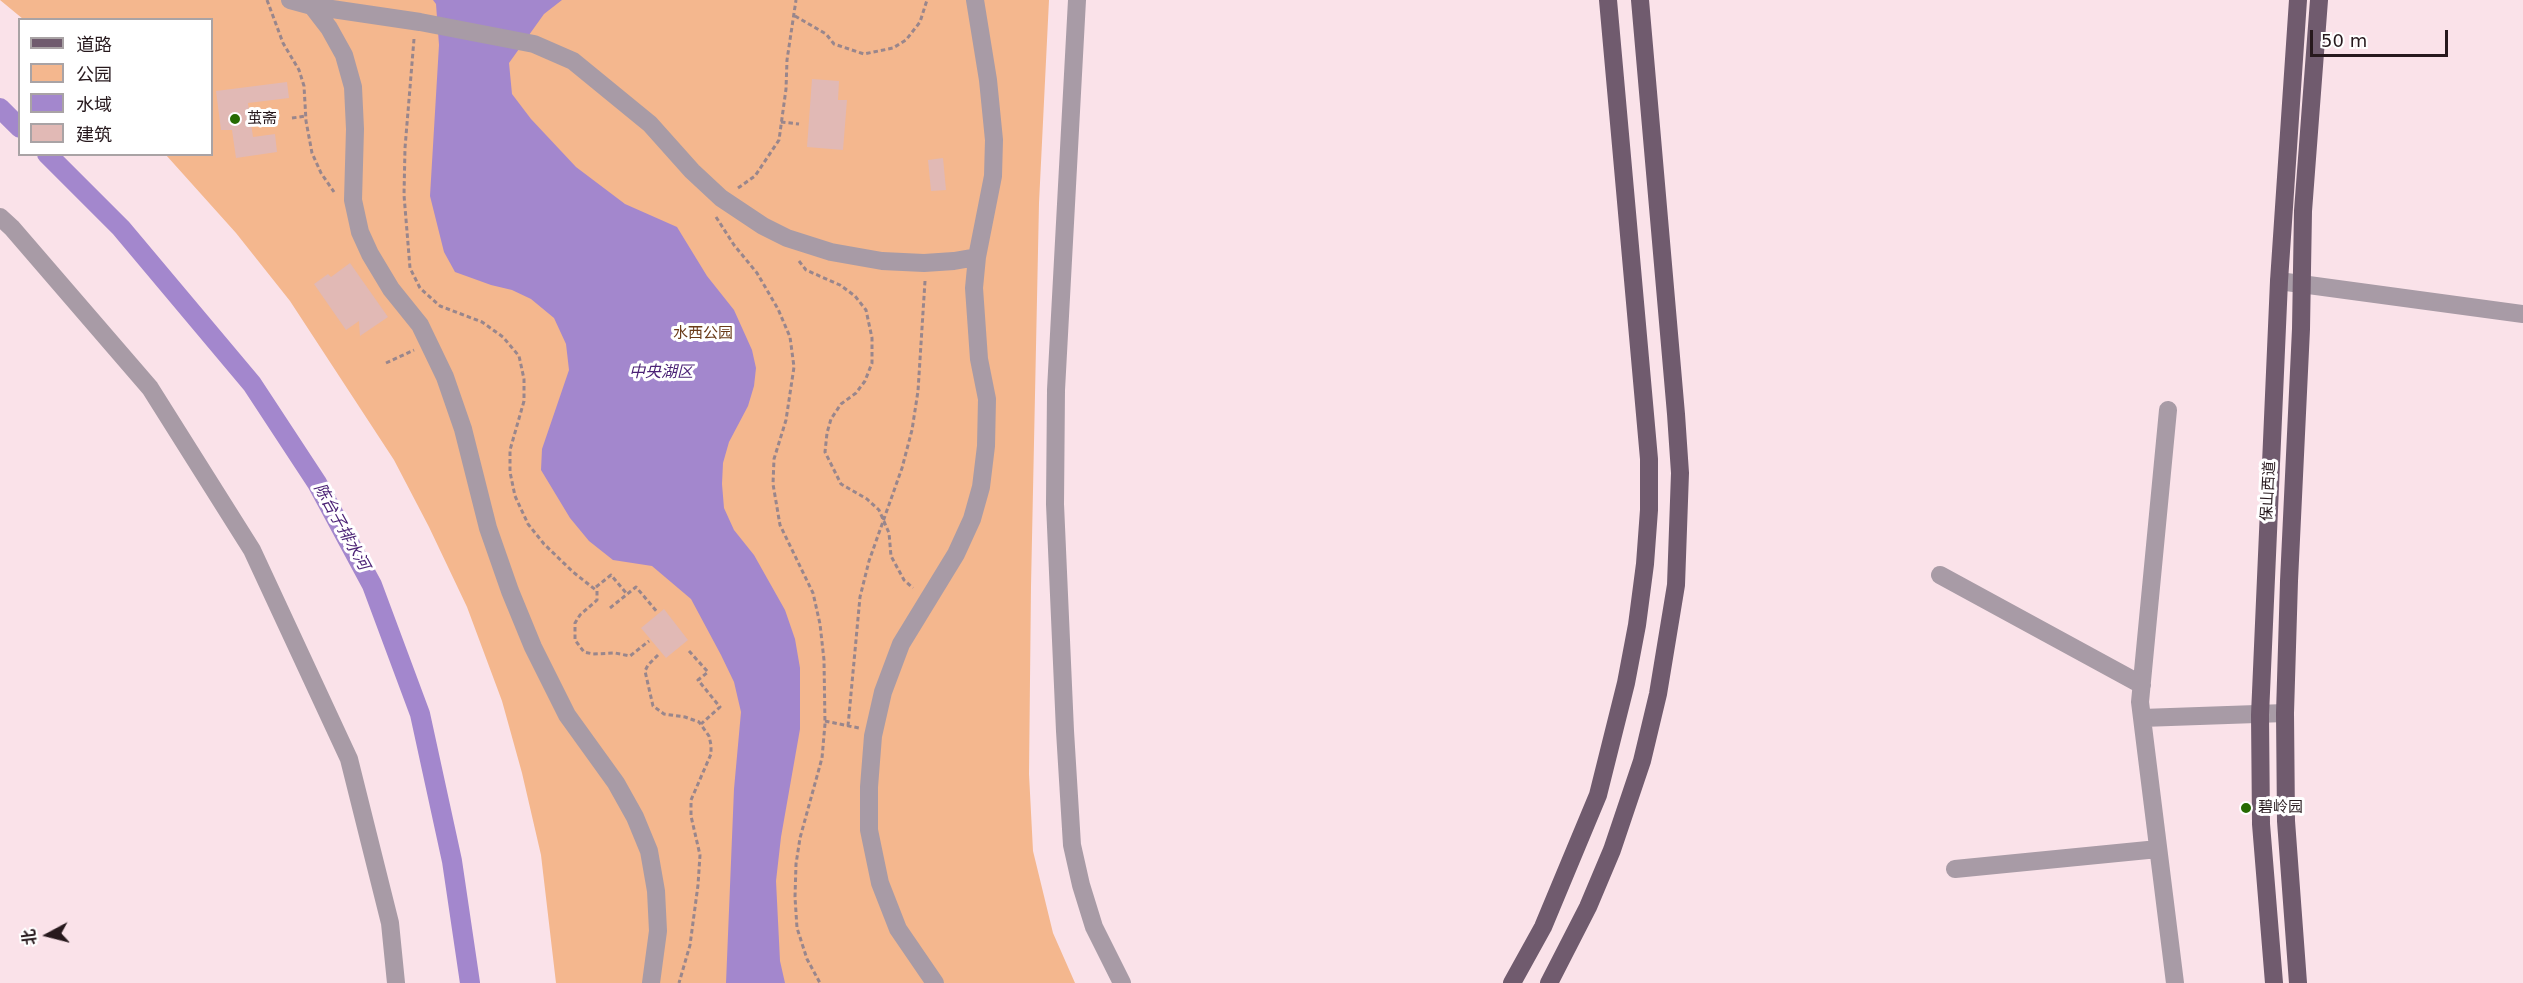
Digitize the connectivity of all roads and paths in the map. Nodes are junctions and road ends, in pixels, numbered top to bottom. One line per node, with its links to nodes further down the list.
1 (267, 0): 15 (path)
2 (290, 0): 12 (street)
3 (796, 0): 13 (path)
4 (927, 0): 13 (path)
5 (975, 0): 23 (street)
6 (1068, 0): 56 (street)
7 (1077, 0): 57 (street)
8 (1608, 0): 58 (main road)
9 (1640, 0): 59 (main road)
10 (2298, 0): 25 (main road, 保山西道)
11 (2319, 0): 26 (main road, 保山西道)
12 (312, 6): 14 (street); 20 (street)
13 (795, 16): 17 (path)
14 (417, 22): 19 (street); 33 (path)
15 (306, 116): 16 (path); 20 (path)
16 (292, 118)
17 (781, 122): 18 (path); 19 (path)
18 (800, 124)
19 (721, 198): 22 (street); 45 (path)
20 (354, 209): 28 (street)
21 (0, 217): 51 (street)
22 (787, 238): 24 (street); 31 (path)
23 (977, 257): 24 (street); 35 (street)
24 (924, 263): 31 (path)
25 (2279, 281): 26 (street); 43 (main road, 保山西道)
26 (2302, 284): 27 (street); 42 (main road, 保山西道)
27 (2523, 314)
28 (426, 337): 29 (path); 52 (street)
29 (386, 363)
30 (2168, 410): 41 (street)
31 (883, 520): 35 (path); 47 (path)
32 (1940, 575): 41 (street)
33 (596, 587): 34 (path); 38 (path)
34 (627, 594): 36 (path); 37 (path)
35 (930, 596): 48 (street)
36 (610, 608)
37 (658, 614)
38 (648, 641)
39 (689, 651): 46 (path)
40 (658, 655): 46 (path)
41 (2142, 685): 44 (street)
42 (2285, 713): 43 (street); 62 (main road, 保山西道)
43 (2260, 715): 44 (street); 61 (main road, 保山西道)
44 (2142, 718): 49 (street)
45 (825, 721): 47 (path); 54 (path)
46 (701, 724): 53 (path)
47 (848, 726): 48 (path)
48 (874, 731): 55 (street)
49 (2158, 849): 50 (street); 60 (street)
50 (1955, 869)
51 (396, 983)
52 (651, 983)
53 (679, 983)
54 (820, 983)
55 (935, 983)
56 (1111, 983)
57 (1122, 983)
58 (1512, 983)
59 (1549, 983)
60 (2175, 983)
61 (2274, 983)
62 (2298, 983)

